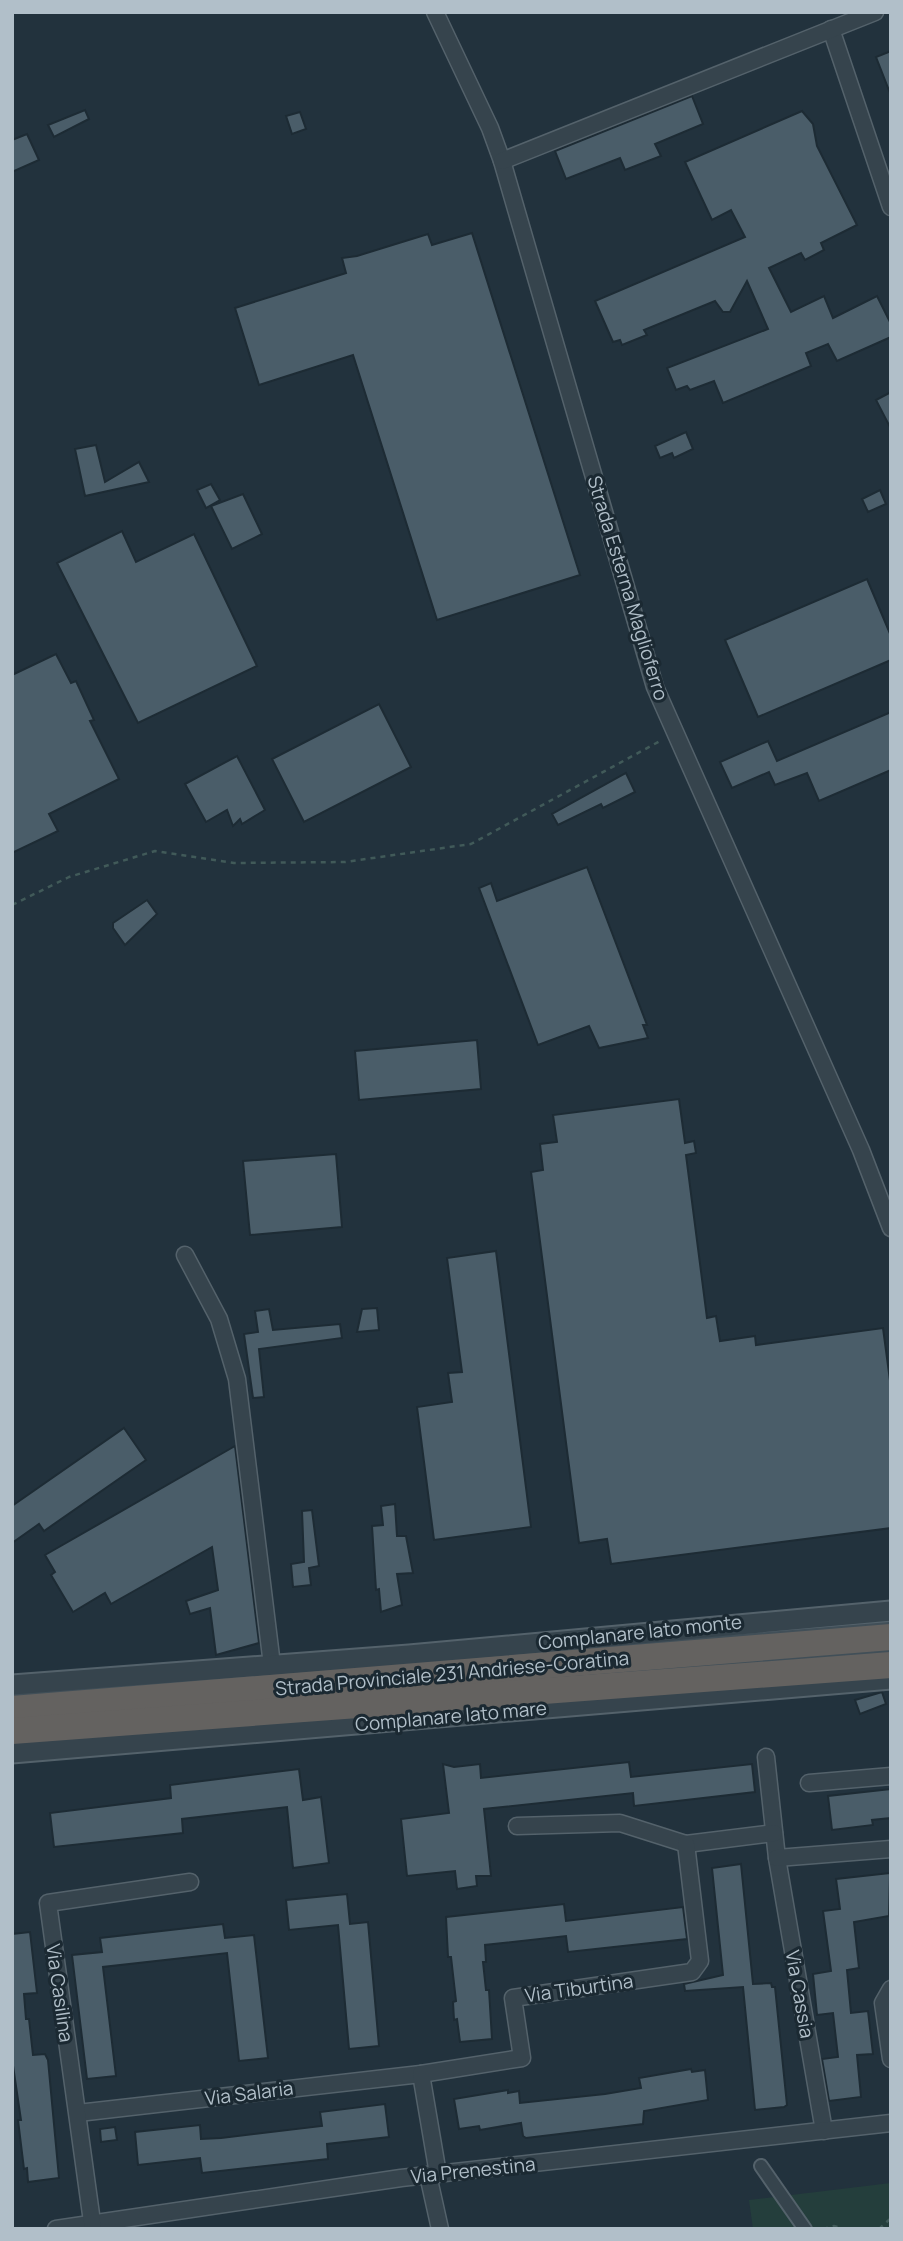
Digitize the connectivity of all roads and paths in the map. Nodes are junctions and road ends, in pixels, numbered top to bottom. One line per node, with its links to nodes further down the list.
1 (435, 12): 4 (street, Strada Esterna Maglioferro)
2 (876, 12): 3 (street)
3 (831, 29): 4 (street); 5 (street)
4 (502, 161): 6 (street, Strada Esterna Maglioferro)
5 (891, 207)
6 (675, 732): 7 (path); 8 (street, Strada Esterna Maglioferro)
7 (12, 905)
8 (891, 1228)
9 (184, 1255): 12 (street)
10 (891, 1611): 12 (street, Complanare lato monte)
11 (891, 1637): 16 (highway, Strada Provinciale 231 Andriese-Coratina)
12 (272, 1665): 15 (street, Complanare lato monte)
13 (891, 1665): 17 (highway, Strada Provinciale 231 Andriese-Coratina)
14 (891, 1679): 18 (street, Complanare lato mare)
15 (12, 1685)
16 (12, 1709)
17 (12, 1731)
18 (12, 1753)
19 (766, 1757): 23 (street, Via Cassia)
20 (891, 1776): 21 (street)
21 (808, 1783)
22 (517, 1826): 24 (street)
23 (774, 1833): 24 (street); 26 (street, Via Cassia)
24 (686, 1843): 30 (street, Via Tiburtina)
25 (891, 1849): 26 (street)
26 (777, 1858): 33 (street, Via Cassia)
27 (190, 1882): 31 (street, Via Casilina)
28 (891, 1989): 29 (street)
29 (890, 2052)
30 (421, 2074): 31 (street, Via Salaria); 35 (street)
31 (78, 2113): 37 (street, Via Casilina)
32 (891, 2123): 33 (street, Via Prenestina)
33 (824, 2131): 35 (street, Via Prenestina)
34 (761, 2166): 40 (street)
35 (433, 2175): 37 (street, Via Prenestina); 39 (street)
36 (891, 2218): 43 (path)
37 (93, 2227): 38 (street, Via Prenestina)
38 (56, 2229)
39 (440, 2229)
40 (806, 2229)
41 (823, 2229): 42 (path)
42 (844, 2229)
43 (879, 2229)

